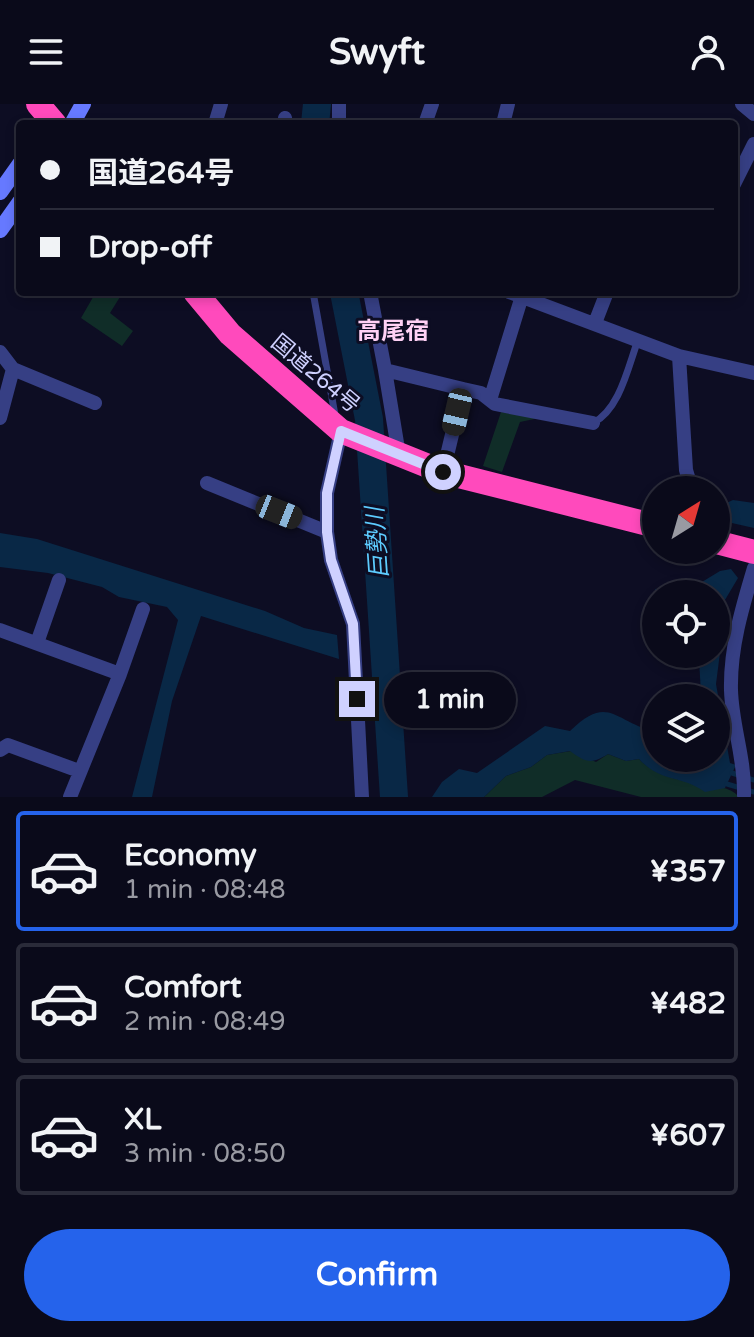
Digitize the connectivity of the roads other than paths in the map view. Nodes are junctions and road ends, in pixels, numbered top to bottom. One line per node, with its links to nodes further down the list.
1 (742, 104): 2 (street)
2 (754, 114)
3 (754, 144): 5 (street)
4 (16, 170): 6 (main road)
5 (738, 176)
6 (0, 192)
7 (16, 208): 8 (main road)
8 (0, 230)
9 (198, 296): 27 (highway, 国道264号)
10 (314, 296): 27 (lane)
11 (371, 296): 20 (street)
12 (525, 296): 23 (street)
13 (528, 296): 15 (street)
14 (605, 296): 15 (street)
15 (595, 323): 16 (street)
16 (638, 340): 18 (street); 26 (lane)
17 (0, 352): 19 (street)
18 (679, 356): 21 (street); 30 (street)
19 (13, 369): 24 (street); 25 (street)
20 (385, 370): 22 (street); 28 (street)
21 (754, 373)
22 (463, 389): 23 (street); 29 (street)
23 (490, 400): 26 (street)
24 (95, 403)
25 (0, 418)
26 (593, 423)
27 (345, 432): 28 (highway, 国道264号); 33 (street)
28 (394, 453): 29 (highway, 国道264号)
29 (443, 472): 32 (highway, 国道264号)
30 (688, 476)
31 (207, 483): 33 (street)
32 (642, 522)
33 (327, 532): 46 (street)
34 (730, 546): 35 (highway)
35 (754, 552)
36 (754, 568): 44 (street)
37 (59, 580): 40 (street)
38 (143, 609): 41 (street)
39 (0, 630): 40 (street)
40 (37, 643): 41 (street)
41 (120, 674): 43 (street)
42 (0, 750): 43 (street)
43 (79, 771): 45 (street)
44 (744, 795)
45 (70, 797)
46 (362, 797)

